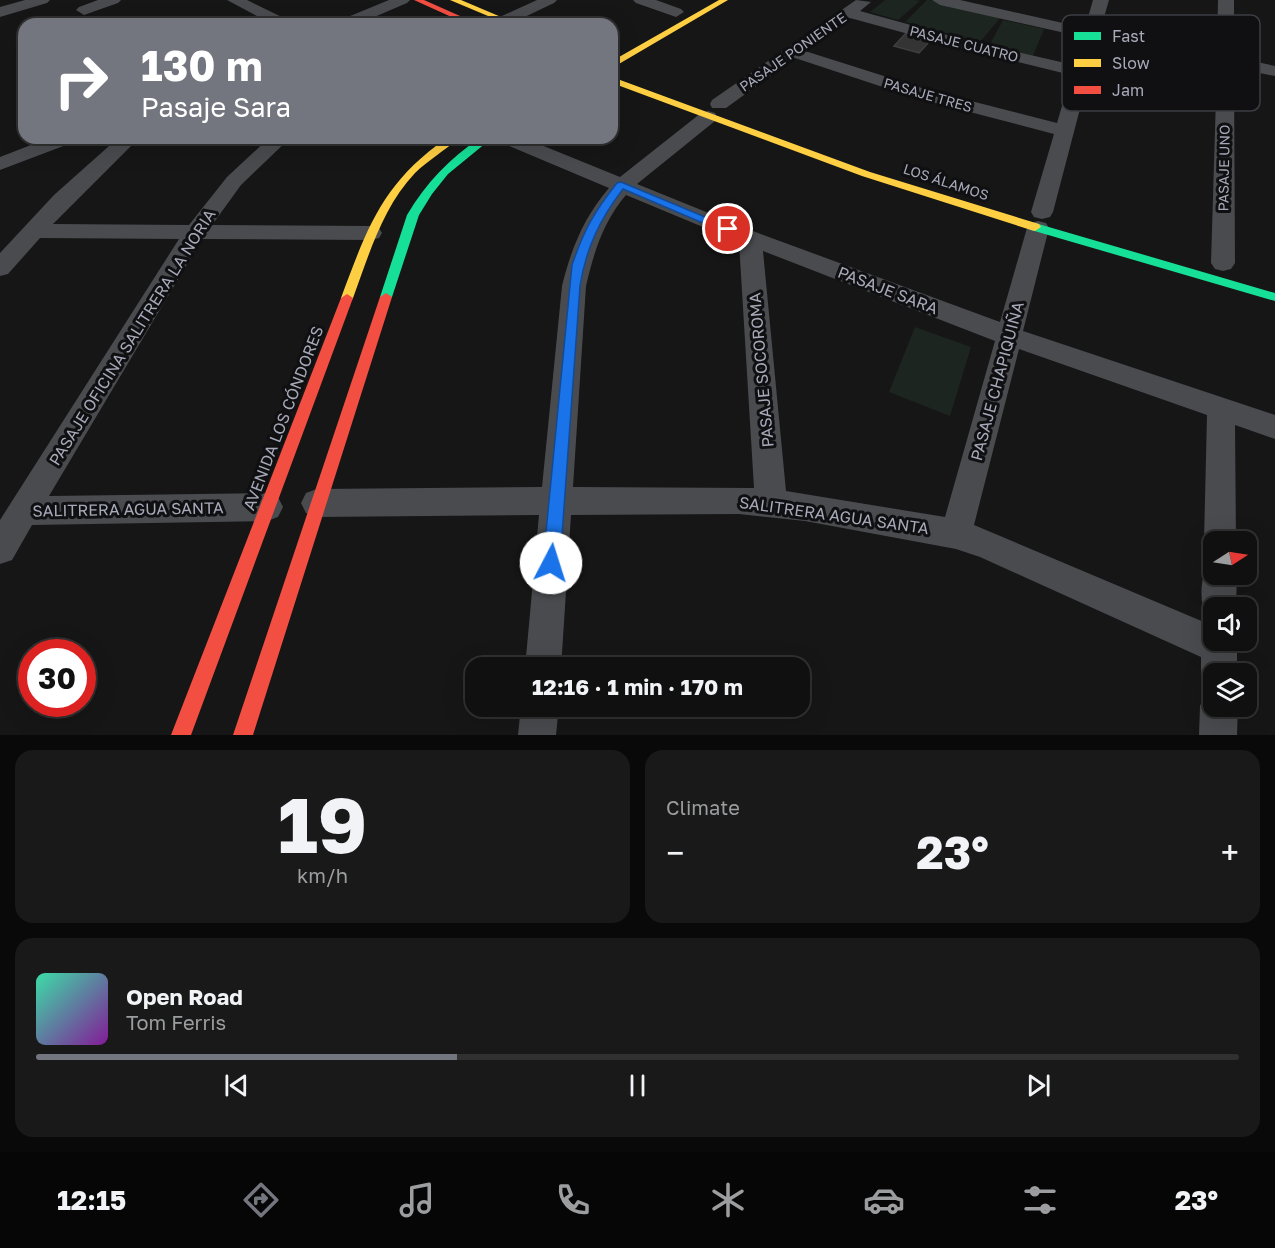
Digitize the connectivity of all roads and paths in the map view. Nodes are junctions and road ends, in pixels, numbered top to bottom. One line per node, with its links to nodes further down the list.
1 (42, 0): 14 (street)
2 (113, 0): 18 (street)
3 (235, 0): 19 (street)
4 (402, 0): 20 (street)
5 (418, 0): 21 (street)
6 (454, 0): 22 (street)
7 (549, 0): 23 (street)
8 (641, 0): 15 (street)
9 (696, 0): 15 (street)
10 (724, 0): 27 (street)
11 (866, 0): 16 (street, PASAJE PONIENTE)
12 (940, 0): 25 (street)
13 (1101, 0): 17 (street, PASAJE CHAPIQUIÑA)
14 (0, 12)
15 (676, 12): 24 (street)
16 (849, 13): 26 (street, PASAJE PONIENTE); 29 (street, PASAJE CUATRO)
17 (1097, 15)
18 (95, 18)
19 (272, 18)
20 (358, 18)
21 (461, 18)
22 (495, 18)
23 (515, 18)
24 (657, 22)
25 (1062, 27)
26 (793, 52): 34 (street, PASAJE PONIENTE); 37 (street, PASAJE TRES)
27 (618, 61)
28 (618, 66): 31 (street)
29 (1062, 68)
30 (1260, 68): 32 (street)
31 (633, 71)
32 (1275, 71)
33 (618, 82): 34 (street, LOS ÁLAMOS)
34 (712, 107): 44 (street, LOS ÁLAMOS); 46 (street, PASAJE PONIENTE); 47 (street, LOS ÁLAMOS)
35 (1070, 111): 37 (street, PASAJE CHAPIQUIÑA)
36 (1225, 111): 52 (street, PASAJE UNO)
37 (1065, 131): 47 (street, PASAJE CHAPIQUIÑA)
38 (52, 144): 45 (street)
39 (122, 144): 48 (street)
40 (274, 144): 49 (street, PASAJE OFICINA SALITRERA LA NORIA)
41 (444, 144): 50 (street, AVENIDA LOS CÓNDORES)
42 (478, 144): 60 (street)
43 (522, 144): 46 (street, PASAJE SARA)
44 (846, 152)
45 (0, 164)
46 (621, 185): 51 (street, PASAJE SARA); 58 (street, PASAJE PONIENTE)
47 (1042, 216): 54 (street, LOS ÁLAMOS); 55 (street, PASAJE CHAPIQUIÑA)
48 (32, 231): 49 (street); 53 (street)
49 (195, 232): 50 (street); 62 (street, PASAJE OFICINA SALITRERA LA NORIA)
50 (371, 233): 61 (street, AVENIDA LOS CÓNDORES)
51 (750, 238): 55 (street, PASAJE SARA); 59 (street, PASAJE SOCOROMA)
52 (1223, 263)
53 (0, 268)
54 (1275, 297)
55 (1009, 336): 56 (street, PASAJE SARA); 64 (street, PASAJE CHAPIQUIÑA)
56 (1221, 409): 57 (street, PASAJE SARA); 63 (street)
57 (1275, 427)
58 (557, 500): 59 (street, SALITRERA AGUA SANTA); 60 (street, SALITRERA AGUA SANTA); 67 (street, PASAJE PONIENTE)
59 (771, 502): 64 (street, SALITRERA AGUA SANTA)
60 (317, 503): 71 (street)
61 (267, 507): 62 (street, SALITRERA AGUA SANTA); 70 (street, AVENIDA LOS CÓNDORES)
62 (24, 511): 65 (street, PASAJE OFICINA SALITRERA LA NORIA)
63 (1220, 531)
64 (956, 534): 66 (street, SALITRERA AGUA SANTA)
65 (0, 549)
66 (1219, 654)
67 (544, 657)
68 (539, 717): 72 (street)
69 (1219, 717): 73 (street)
70 (181, 735)
71 (243, 735)
72 (537, 735)
73 (1218, 735)

